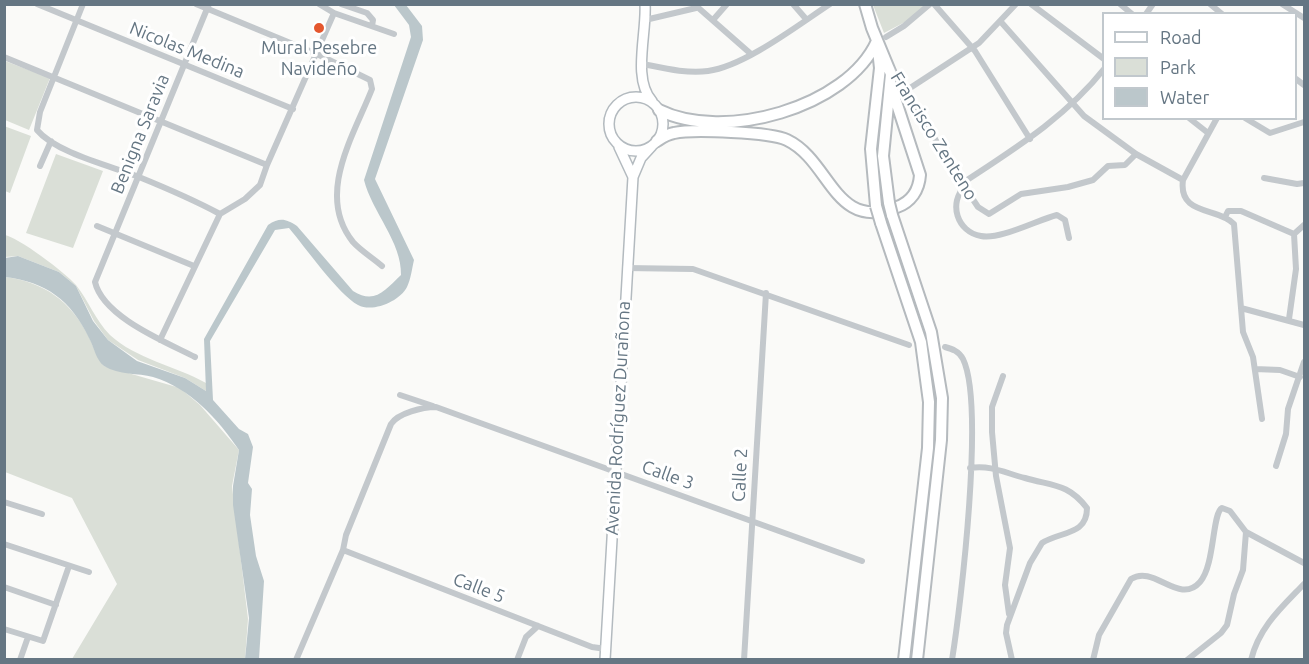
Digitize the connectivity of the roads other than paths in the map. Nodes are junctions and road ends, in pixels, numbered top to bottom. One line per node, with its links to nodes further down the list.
1 (37, 4): 20 (street, Nicolas Medina)
2 (83, 4): 20 (street)
3 (196, 4): 16 (street)
4 (319, 4): 18 (street)
5 (341, 4): 24 (street)
6 (645, 4): 21 (main road)
7 (727, 4): 22 (street)
8 (794, 4): 19 (street)
9 (830, 4): 19 (street)
10 (865, 4): 26 (main road)
11 (932, 4): 26 (street); 27 (street)
12 (1016, 4): 23 (street)
13 (1030, 4): 31 (street)
14 (1282, 4): 17 (street)
15 (695, 6): 21 (street); 22 (street)
16 (208, 7): 28 (street); 34 (street, Benigna Saravia)
17 (1295, 12)
18 (334, 13): 24 (street); 28 (street)
19 (806, 19): 29 (street)
20 (77, 20): 34 (street, Nicolas Medina); 37 (street)
21 (645, 20): 32 (main road)
22 (713, 20): 29 (street)
23 (1001, 22): 27 (street); 41 (street)
24 (372, 26): 25 (street)
25 (394, 34)
26 (881, 39): 33 (main road); 42 (main road); 115 (main road, bridge)
27 (972, 48): 39 (street); 50 (street)
28 (317, 54): 43 (street); 71 (street)
29 (751, 54): 32 (street)
30 (4, 57): 37 (street)
31 (1102, 58)
32 (643, 64): 36 (main road)
33 (889, 65): 38 (main road); 39 (street, Francisco Zenteno)
34 (184, 66): 43 (street, Nicolas Medina); 47 (street, Benigna Saravia)
35 (1102, 71): 41 (street)
36 (642, 75): 40 (main road); 42 (main road)
37 (54, 77): 47 (street); 51 (street)
38 (891, 86): 53 (main road); 116 (main road, bridge)
39 (907, 90): 62 (street, Francisco Zenteno)
40 (625, 99): 42 (main road); 52 (main road)
41 (1072, 104): 50 (street); 54 (street)
42 (657, 107): 53 (main road)
43 (293, 109): 55 (street)
44 (1192, 120): 49 (street)
45 (1216, 120): 49 (street)
46 (1248, 120): 48 (street)
47 (162, 122): 55 (street); 57 (street, Benigna Saravia)
48 (1305, 122)
49 (1208, 133): 60 (street)
50 (1030, 139): 62 (street)
51 (51, 141): 56 (street); 57 (street)
52 (616, 142): 53 (main road); 58 (main road)
53 (655, 143): 58 (main road)
54 (1136, 154): 60 (street); 62 (street, Francisco Zenteno)
55 (267, 165): 63 (street)
56 (40, 166)
57 (140, 177): 63 (street); 67 (street, Benigna Saravia)
58 (633, 177): 72 (main road, Avenida Rodríguez Durañona)
59 (1264, 178): 61 (street)
60 (1183, 180): 64 (street)
61 (1305, 183)
62 (965, 184): 69 (street)
63 (220, 214): 70 (street)
64 (1225, 217): 68 (street); 74 (street)
65 (1305, 225): 68 (street)
66 (97, 226): 67 (street)
67 (114, 233): 70 (street); 77 (street, Benigna Saravia)
68 (1294, 234): 75 (street)
69 (1069, 238)
70 (194, 266): 77 (street)
71 (382, 266)
72 (626, 268): 73 (street); 91 (main road, Avenida Rodríguez Durañona)
73 (766, 292): 78 (street); 94 (street, Calle 2)
74 (1241, 308): 75 (street); 82 (street)
75 (1289, 319): 76 (street)
76 (1305, 325)
77 (160, 340): 80 (street)
78 (909, 345)
79 (945, 347): 89 (street)
80 (195, 357)
81 (1305, 362): 84 (street)
82 (1255, 369): 84 (street); 87 (street)
83 (1003, 376): 90 (street)
84 (1300, 377): 88 (street)
85 (400, 395): 86 (street, Calle 3)
86 (436, 407): 91 (street, Calle 3); 97 (street)
87 (1262, 419)
88 (1276, 466)
89 (970, 468): 90 (street); 117 (street)
90 (996, 468): 105 (street); 105 (street)
91 (614, 471): 94 (street, Calle 3); 109 (main road, Avenida Rodríguez Durañona)
92 (4, 502): 93 (street)
93 (42, 514)
94 (753, 521): 98 (street, Calle 3); 114 (street, Calle 2)
95 (1246, 532): 99 (street); 119 (street); 120 (street)
96 (4, 544): 100 (street)
97 (343, 550): 106 (street, Calle 5); 111 (street)
98 (862, 561)
99 (1305, 563)
100 (69, 566): 101 (street); 104 (street)
101 (89, 572)
102 (1305, 584): 121 (street)
103 (4, 587): 104 (street)
104 (56, 605): 108 (street)
105 (1009, 614): 118 (street)
106 (538, 626): 109 (street, Calle 5); 112 (street)
107 (4, 629): 108 (street)
108 (28, 637): 110 (street)
109 (606, 648): 113 (main road, Avenida Rodríguez Durañona)
110 (20, 660)
111 (296, 660)
112 (518, 660)
113 (605, 660)
114 (744, 660)
115 (904, 660)
116 (916, 660)
117 (951, 660)
118 (1012, 660)
119 (1093, 660)
120 (1187, 660)
121 (1251, 660)

